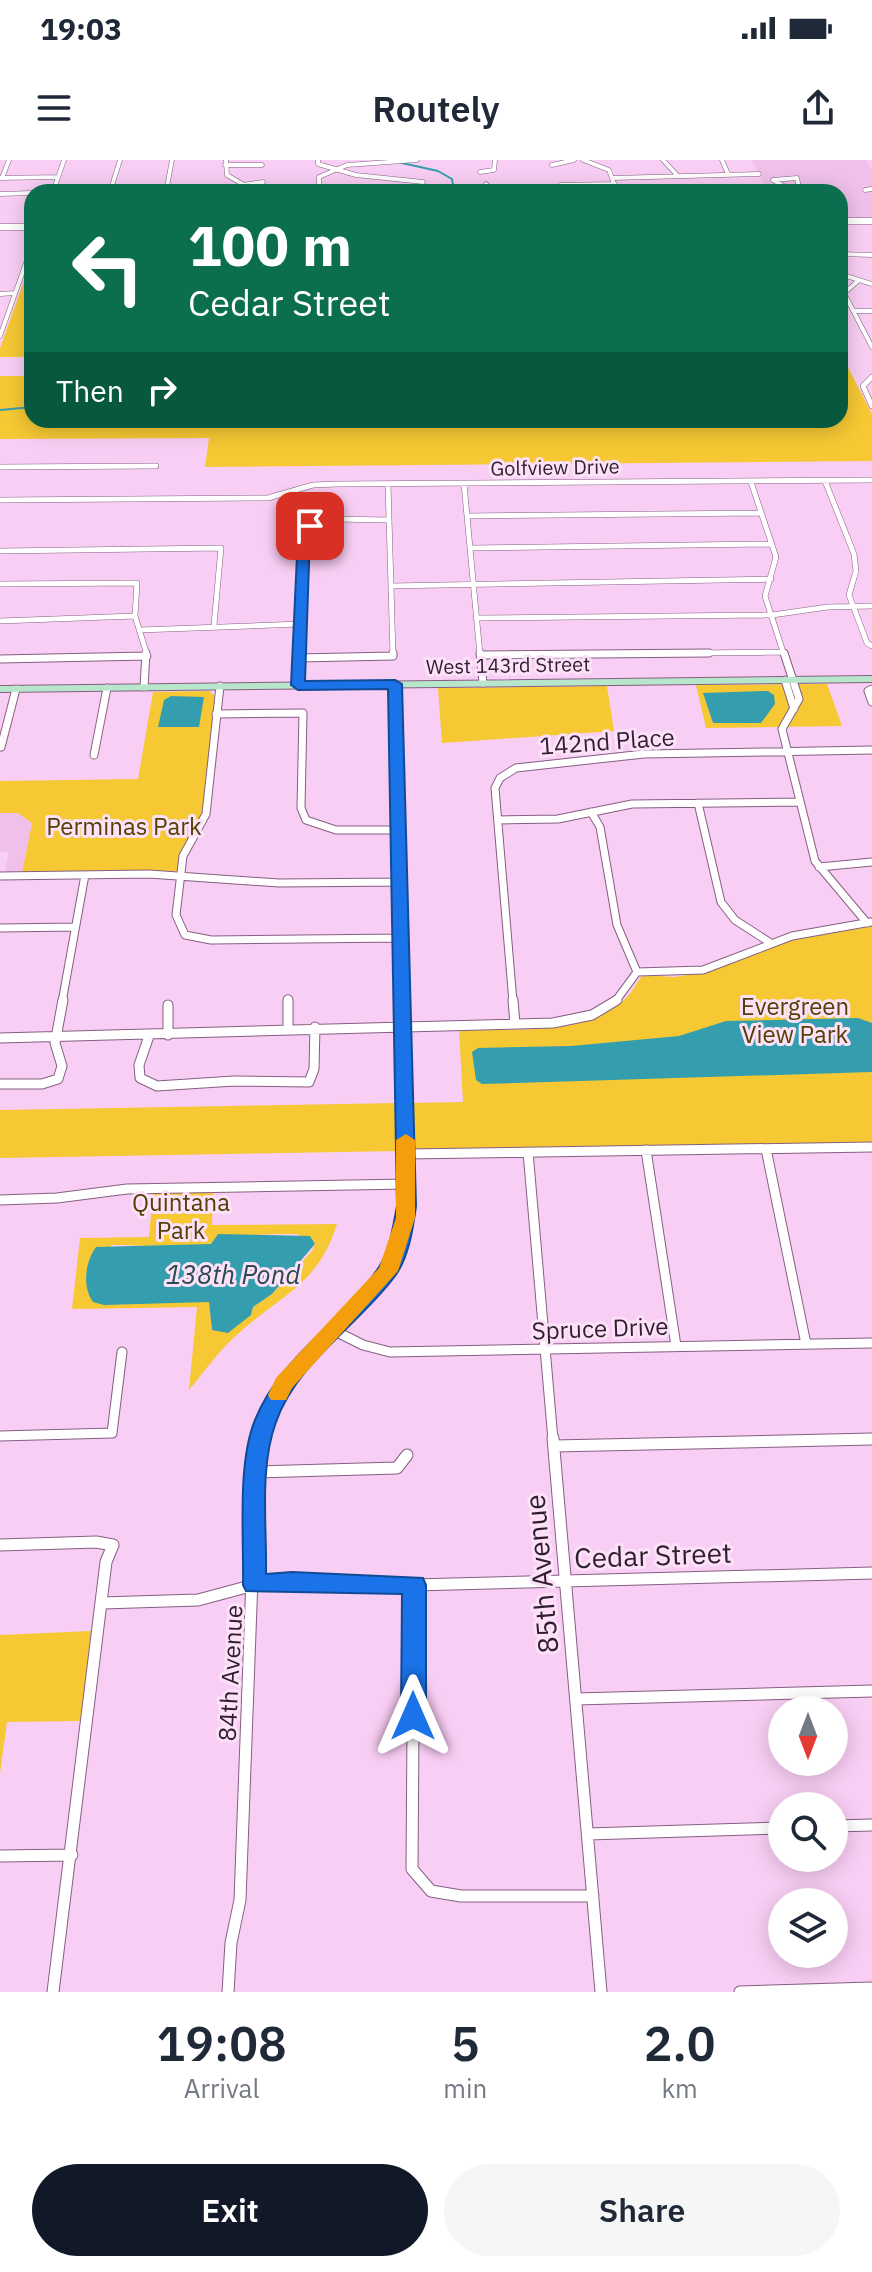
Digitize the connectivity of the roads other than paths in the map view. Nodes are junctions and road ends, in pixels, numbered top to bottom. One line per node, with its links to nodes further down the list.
1 (64, 160): 24 (street)
2 (120, 160): 30 (street)
3 (172, 160): 31 (street)
4 (318, 160): 18 (street)
5 (417, 160): 18 (street)
6 (495, 160): 19 (street)
7 (574, 160): 17 (street)
8 (583, 160): 15 (street)
9 (604, 160): 15 (street)
10 (663, 160): 22 (street)
11 (722, 160): 20 (street)
12 (0, 161): 13 (street)
13 (9, 161): 25 (street)
14 (226, 163): 16 (street); 32 (street)
15 (594, 163): 26 (street)
16 (262, 165)
17 (552, 165)
18 (332, 169): 28 (street); 34 (street)
19 (480, 172)
20 (728, 174): 21 (street); 22 (street)
21 (759, 174)
22 (677, 175): 23 (street)
23 (665, 176): 26 (street); 36 (street)
24 (58, 177): 25 (street); 29 (street)
25 (1, 178)
26 (613, 178): 35 (street)
27 (263, 182): 33 (street)
28 (423, 182)
29 (56, 184)
30 (112, 184)
31 (168, 184)
32 (243, 184)
33 (251, 184)
34 (319, 184)
35 (615, 184)
36 (669, 184)
37 (781, 184): 38 (street)
38 (797, 184)
39 (872, 189): 40 (street)
40 (865, 190)
41 (24, 193): 42 (street)
42 (0, 194)
43 (848, 221): 44 (street)
44 (872, 221)
45 (0, 227): 46 (street)
46 (24, 227)
47 (848, 254): 48 (street)
48 (872, 255)
49 (24, 268): 54 (street)
50 (848, 277): 51 (street)
51 (858, 281): 52 (street); 53 (street)
52 (872, 284)
53 (848, 290)
54 (15, 293): 55 (street); 61 (street)
55 (0, 294)
56 (848, 301): 57 (street)
57 (853, 311): 58 (street); 59 (street)
58 (872, 311)
59 (864, 332): 60 (street); 62 (street)
60 (872, 332)
61 (0, 336)
62 (872, 347)
63 (872, 377): 64 (street)
64 (872, 405)
65 (156, 466): 66 (street)
66 (0, 467)
67 (872, 480): 68 (street, Golfview Drive)
68 (825, 481): 69 (street, Golfview Drive); 83 (street)
69 (751, 482): 71 (street, Golfview Drive); 73 (street)
70 (388, 484): 71 (street, Golfview Drive); 72 (street, Golfview Drive); 75 (street)
71 (464, 484): 74 (street)
72 (0, 500)
73 (761, 513): 74 (street); 76 (street)
74 (467, 516): 77 (street)
75 (389, 520): 82 (street); 89 (street)
76 (772, 544): 77 (street); 79 (street)
77 (471, 548): 81 (street)
78 (0, 551): 90 (street)
79 (771, 579): 81 (street); 85 (street)
80 (0, 584): 86 (street)
81 (473, 584): 82 (street); 87 (street)
82 (391, 586): 96 (street)
83 (852, 606): 84 (street); 85 (street); 92 (street)
84 (872, 606)
85 (772, 615): 87 (street); 93 (street)
86 (135, 616): 88 (street); 91 (street)
87 (476, 618): 94 (street)
88 (0, 621)
89 (300, 624): 90 (street); 96 (street)
90 (214, 625): 91 (street)
91 (140, 630): 95 (street)
92 (872, 646)
93 (784, 652): 94 (street); 99 (street)
94 (481, 655): 100 (street)
95 (147, 656): 97 (street); 104 (street)
96 (299, 658): 102 (street)
97 (0, 659)
98 (872, 679): 99 (main road, West 143rd Street)
99 (789, 680): 100 (main road, West 143rd Street); 113 (street)
100 (483, 683): 101 (main road, West 143rd Street)
101 (395, 684): 102 (main road, West 143rd Street); 119 (street, 84th Avenue)
102 (298, 685): 103 (main road, West 143rd Street)
103 (220, 686): 104 (main road, West 143rd Street); 110 (street)
104 (144, 687): 105 (main road, West 143rd Street)
105 (107, 688): 107 (main road, West 143rd Street); 114 (street)
106 (0, 689): 107 (main road, West 143rd Street)
107 (16, 689): 111 (street)
108 (872, 689): 109 (street)
109 (872, 702)
110 (216, 714): 119 (street); 124 (street)
111 (1, 747)
112 (872, 750): 113 (street, 142nd Place)
113 (788, 751): 115 (street); 118 (street, 142nd Place)
114 (94, 755)
115 (800, 802): 116 (street); 121 (street)
116 (698, 803): 117 (street); 130 (street)
117 (591, 812): 118 (street); 131 (street)
118 (498, 820): 134 (street, 142nd Place)
119 (398, 830): 125 (street, 84th Avenue)
120 (872, 862): 121 (street)
121 (819, 867): 126 (street)
122 (85, 875): 123 (street); 124 (street); 127 (street)
123 (0, 876)
124 (181, 876): 125 (street); 129 (street)
125 (399, 882): 129 (street, 84th Avenue)
126 (870, 922): 130 (street)
127 (75, 927): 128 (street); 140 (street)
128 (0, 928)
129 (400, 938): 135 (street, 84th Avenue)
130 (769, 942): 131 (street)
131 (637, 972): 134 (street)
132 (288, 999): 137 (street)
133 (168, 1005): 138 (street)
134 (515, 1024): 135 (street)
135 (403, 1026): 136 (street); 147 (street, 84th Avenue)
136 (315, 1027): 137 (street); 139 (street)
137 (288, 1029): 138 (street)
138 (168, 1035): 139 (street)
139 (149, 1036): 140 (street)
140 (56, 1037): 141 (street); 142 (street)
141 (0, 1038)
142 (0, 1084)
143 (872, 1147): 144 (street)
144 (766, 1149): 145 (street); 152 (street)
145 (646, 1150): 146 (street); 153 (street)
146 (528, 1152): 147 (street); 154 (street, 85th Avenue)
147 (406, 1154): 148 (street, 84th Avenue)
148 (407, 1184): 149 (street); 150 (street, 84th Avenue)
149 (0, 1200)
150 (333, 1330): 154 (street, Spruce Drive); 160 (street, 84th Avenue)
151 (872, 1343): 152 (street, Spruce Drive)
152 (806, 1344): 153 (street, Spruce Drive)
153 (676, 1346): 154 (street, Spruce Drive)
154 (545, 1350): 158 (street, 85th Avenue)
155 (122, 1352): 156 (street)
156 (0, 1436)
157 (872, 1439): 158 (street)
158 (554, 1446): 163 (street, 85th Avenue)
159 (407, 1455): 160 (street)
160 (256, 1472): 164 (street, 84th Avenue)
161 (0, 1545): 166 (street)
162 (872, 1573): 163 (street, Cedar Street)
163 (566, 1582): 165 (street, Cedar Street); 168 (street, 85th Avenue)
164 (254, 1585): 165 (street, Cedar Street); 166 (street, Cedar Street); 178 (street, 84th Avenue)
165 (414, 1585): 175 (street)
166 (102, 1603): 173 (street)
167 (872, 1691): 168 (street)
168 (576, 1699): 172 (street, 85th Avenue)
169 (872, 1825): 170 (street)
170 (848, 1826)
171 (768, 1828): 172 (street)
172 (588, 1834): 175 (street, 85th Avenue)
173 (72, 1855): 174 (street); 177 (street)
174 (0, 1856)
175 (593, 1896): 179 (street, 85th Avenue)
176 (872, 1988): 180 (street)
177 (53, 1992)
178 (228, 1992)
179 (601, 1992)
180 (740, 1992)

